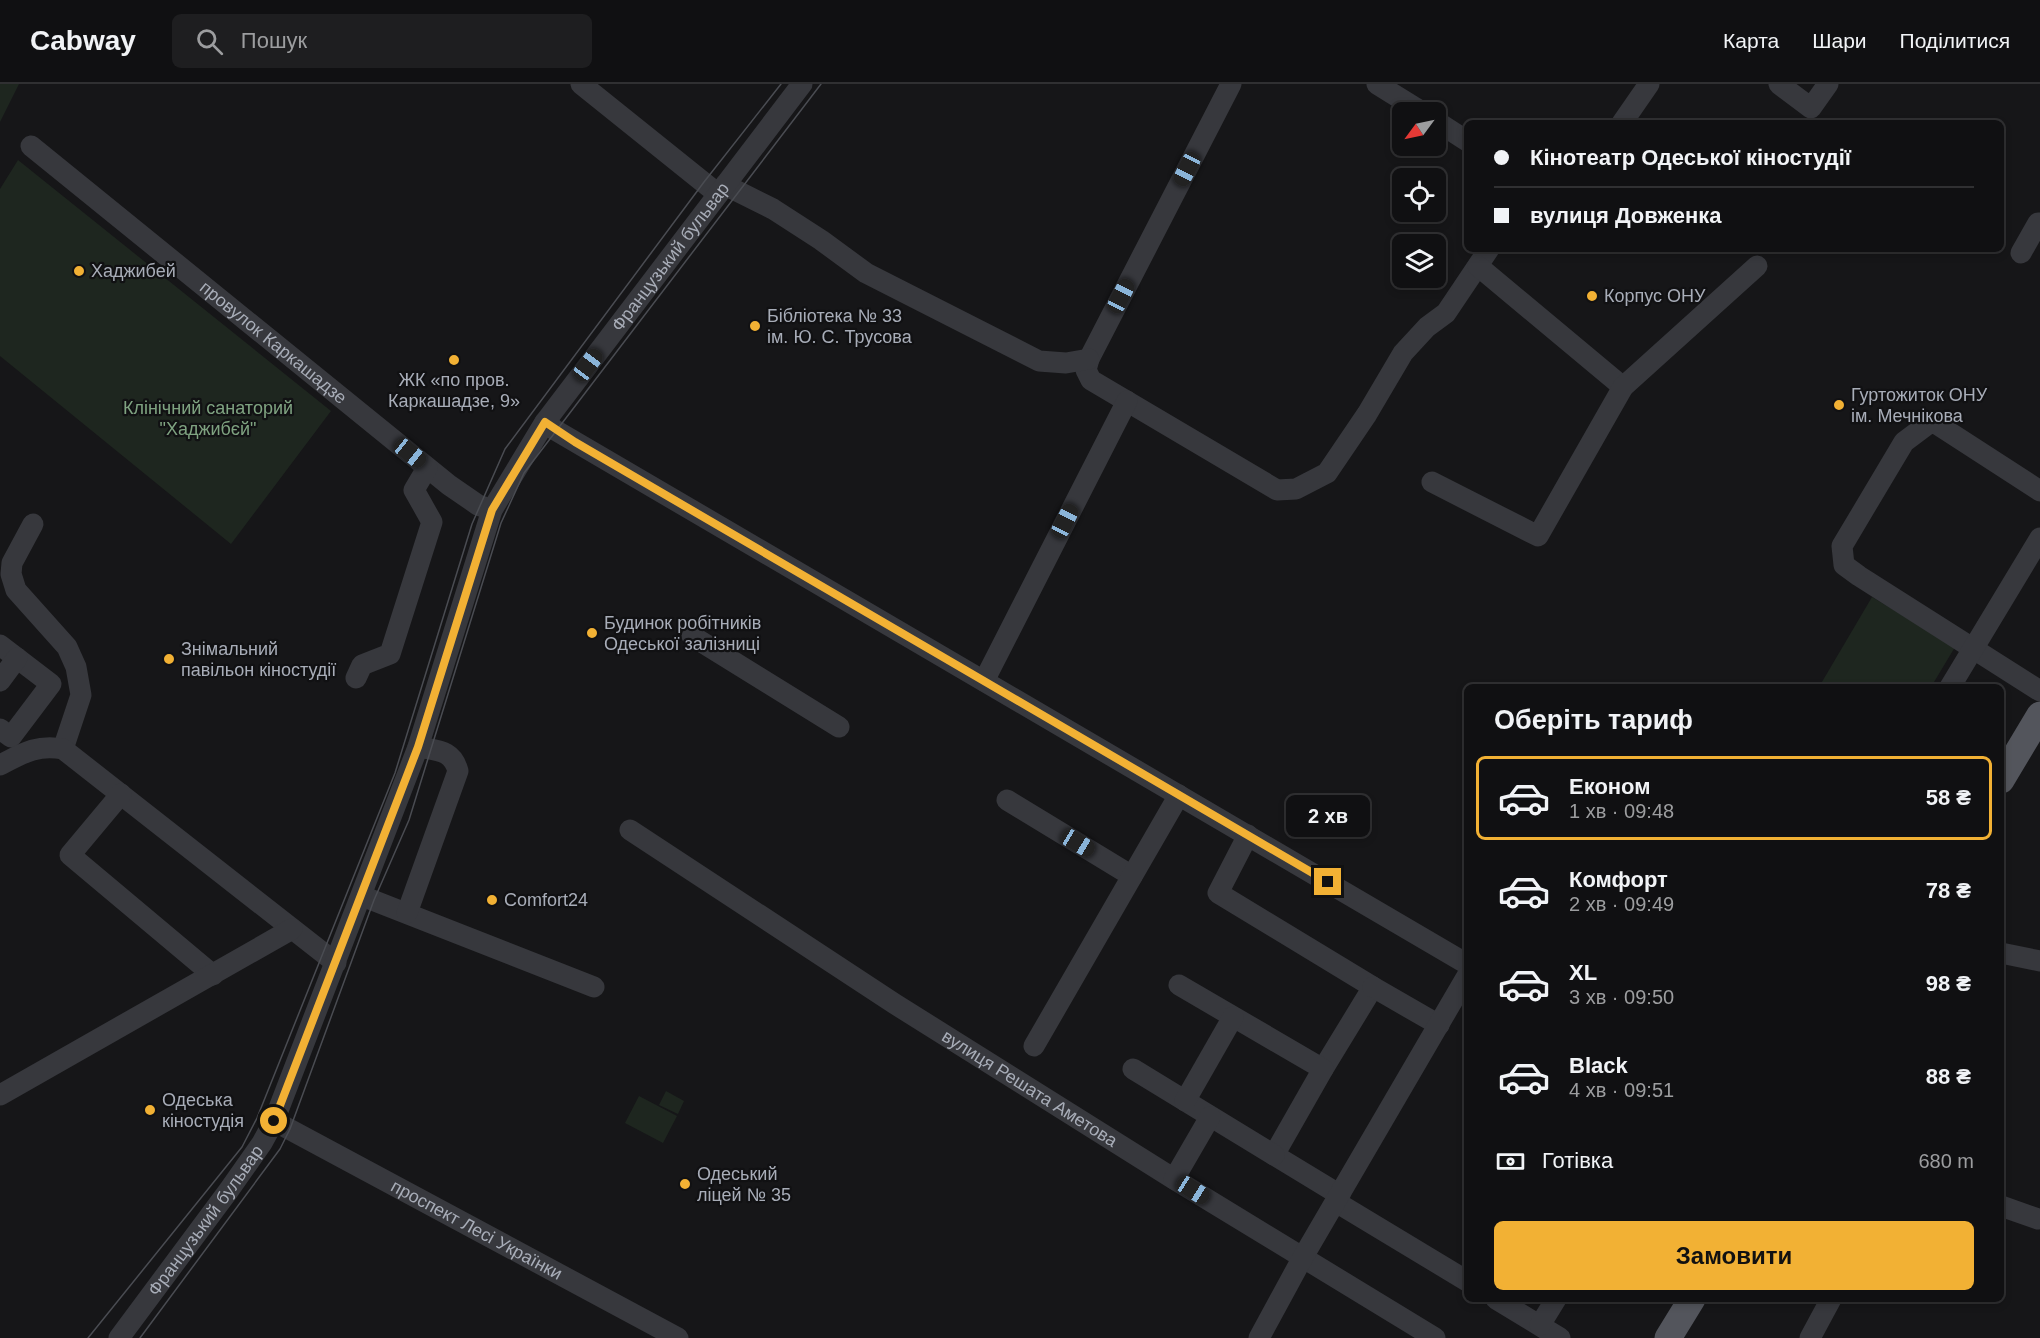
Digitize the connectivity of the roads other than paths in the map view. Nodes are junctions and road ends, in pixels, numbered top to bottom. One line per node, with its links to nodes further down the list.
1 (580, 84): 13 (street)
2 (802, 84): 13 (street, Французький бульвар)
3 (1231, 84): 18 (street)
4 (1377, 84): 8 (street)
5 (1649, 84): 9 (street)
6 (1779, 84): 7 (street)
7 (1828, 84)
8 (1406, 102)
9 (1624, 120)
10 (1446, 127): 11 (street)
11 (1464, 139)
12 (31, 146): 22 (street, провулок Каркашадзе)
13 (722, 189): 18 (street); 21 (street, Французький бульвар)
14 (2040, 223): 15 (street)
15 (2021, 253)
16 (1484, 257): 19 (street); 20 (street)
17 (1756, 266): 19 (street)
18 (1089, 359): 20 (street)
19 (1623, 387): 23 (street)
20 (1127, 401): 34 (street)
21 (545, 422): 25 (street, Французький бульвар); 34 (street)
22 (427, 468): 25 (street, провулок Каркашадзе); 32 (street)
23 (1432, 482)
24 (2040, 491): 30 (street)
25 (492, 510): 41 (street, Французький бульвар)
26 (33, 524): 40 (street)
27 (2040, 538): 30 (street)
28 (692, 636): 39 (street)
29 (0, 645): 31 (street)
30 (1974, 649): 35 (street); 36 (street)
31 (17, 658): 33 (street); 38 (street)
32 (356, 678)
33 (0, 681)
34 (984, 681): 45 (street)
35 (1952, 684)
36 (2040, 691)
37 (2040, 715): 43 (main road)
38 (10, 727): 40 (street)
39 (839, 727)
40 (55, 747): 42 (street); 44 (street)
41 (418, 747): 50 (street, Французький бульвар); 51 (street)
42 (0, 765)
43 (2004, 775)
44 (121, 794): 52 (street); 57 (street)
45 (1179, 795): 48 (street); 49 (street)
46 (1007, 800): 49 (street)
47 (630, 830): 72 (street, вулиця Решата Аметова)
48 (1248, 835): 55 (street); 61 (street)
49 (1132, 876): 64 (street)
50 (362, 896): 51 (street); 56 (street, Французький бульвар)
51 (407, 913): 60 (street)
52 (292, 929): 56 (street); 57 (street)
53 (2004, 954): 54 (street)
54 (2040, 961)
55 (1464, 962)
56 (336, 963): 70 (street, Французький бульвар)
57 (213, 975): 67 (street)
58 (1464, 981): 63 (street)
59 (1179, 985): 62 (street)
60 (594, 987)
61 (1373, 987): 63 (street); 66 (street)
62 (1233, 1017): 66 (street); 68 (street)
63 (1438, 1025): 73 (street)
64 (1034, 1046)
65 (1133, 1069): 68 (street)
66 (1323, 1069): 71 (street)
67 (0, 1095)
68 (1185, 1101): 69 (street)
69 (1210, 1116): 71 (street); 72 (street)
70 (274, 1121): 83 (street, Французький бульвар); 84 (street, проспект Лесі Українки)
71 (1274, 1155): 73 (street)
72 (1174, 1179): 76 (street, вулиця Решата Аметова)
73 (1338, 1198): 76 (street); 77 (street)
74 (2004, 1207): 75 (street)
75 (2038, 1219)
76 (1303, 1257): 85 (street); 86 (street, вулиця Решата Аметова)
77 (1464, 1279)
78 (1501, 1302): 82 (street)
79 (1554, 1302): 82 (street)
80 (1690, 1302): 88 (main road)
81 (1829, 1302): 89 (street)
82 (1540, 1325): 87 (street)
83 (119, 1338)
84 (678, 1338)
85 (1259, 1338)
86 (1435, 1338)
87 (1560, 1338)
88 (1668, 1338)
89 (1810, 1338)

